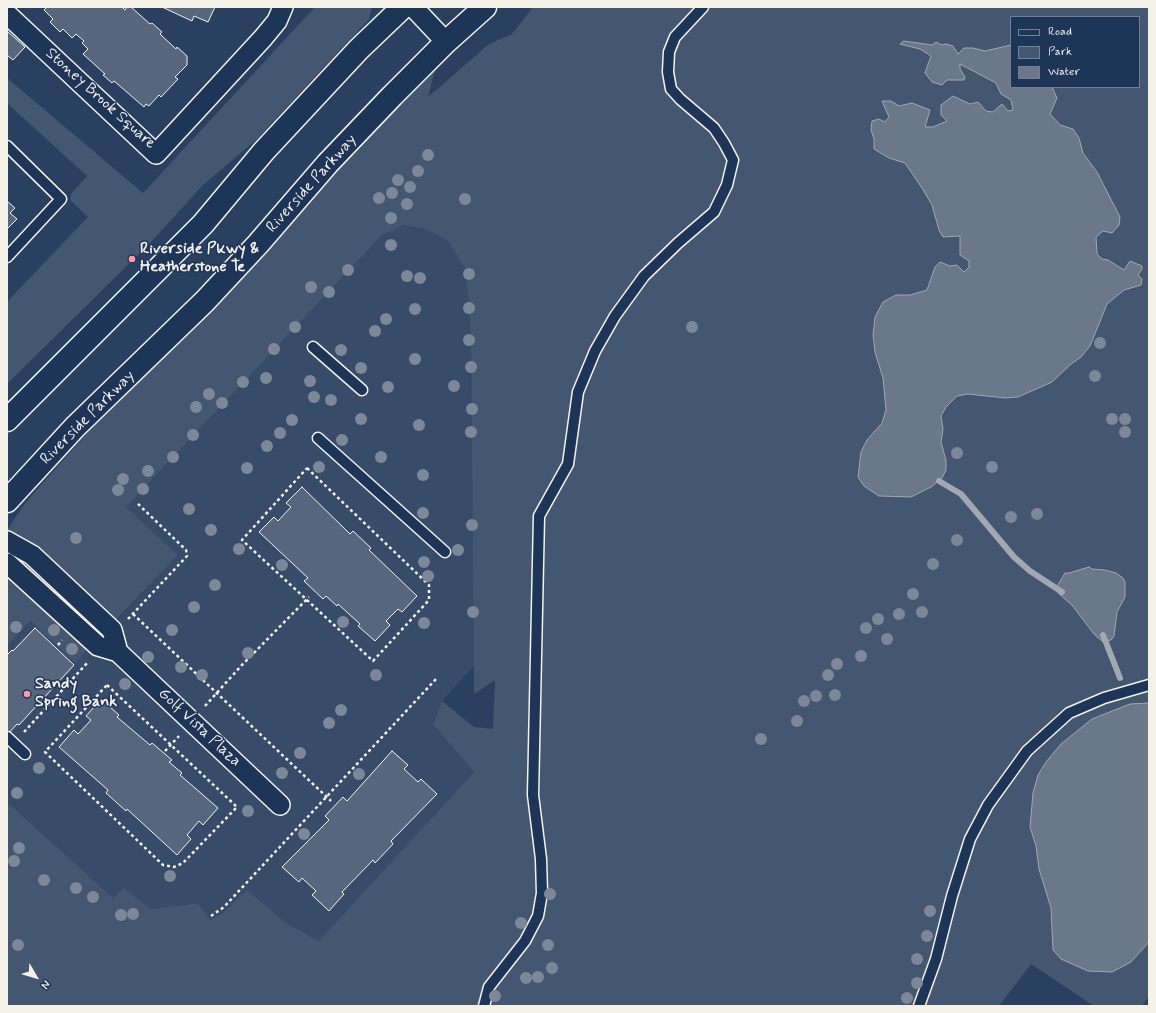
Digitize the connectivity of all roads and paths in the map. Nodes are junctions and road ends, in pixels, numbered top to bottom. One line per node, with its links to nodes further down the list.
1 (283, 7): 6 (street, Stoney Brook Square)
2 (403, 7): 12 (main road)
3 (413, 7): 7 (street)
4 (485, 7): 7 (main road, Riverside Parkway)
5 (703, 7): 39 (lane)
6 (7, 14)
7 (446, 42): 14 (main road, Riverside Parkway)
8 (7, 146): 9 (lane)
9 (7, 257)
10 (313, 348): 11 (lane)
11 (362, 390)
12 (7, 420)
13 (318, 438): 17 (lane)
14 (7, 501)
15 (136, 502): 21 (path)
16 (7, 541): 25 (street)
17 (445, 552)
18 (7, 563): 25 (street, Golf Vista Plaza)
19 (309, 597): 20 (path)
20 (306, 600): 20 (path); 29 (path)
21 (133, 614): 22 (path); 29 (path)
22 (123, 625)
23 (63, 639): 24 (path)
24 (58, 645)
25 (118, 652): 30 (street, Golf Vista Plaza)
26 (90, 659): 31 (path)
27 (436, 680): 35 (path)
28 (1149, 685): 40 (lane)
29 (216, 694): 30 (path); 35 (path)
30 (191, 721): 32 (path); 37 (street, Golf Vista Plaza)
31 (10, 740): 34 (lane)
32 (170, 745): 32 (path); 33 (path)
33 (165, 751)
34 (25, 754)
35 (327, 798): 36 (path); 38 (path)
36 (331, 801)
37 (280, 805)
38 (210, 916)
39 (484, 1006)
40 (919, 1006)

